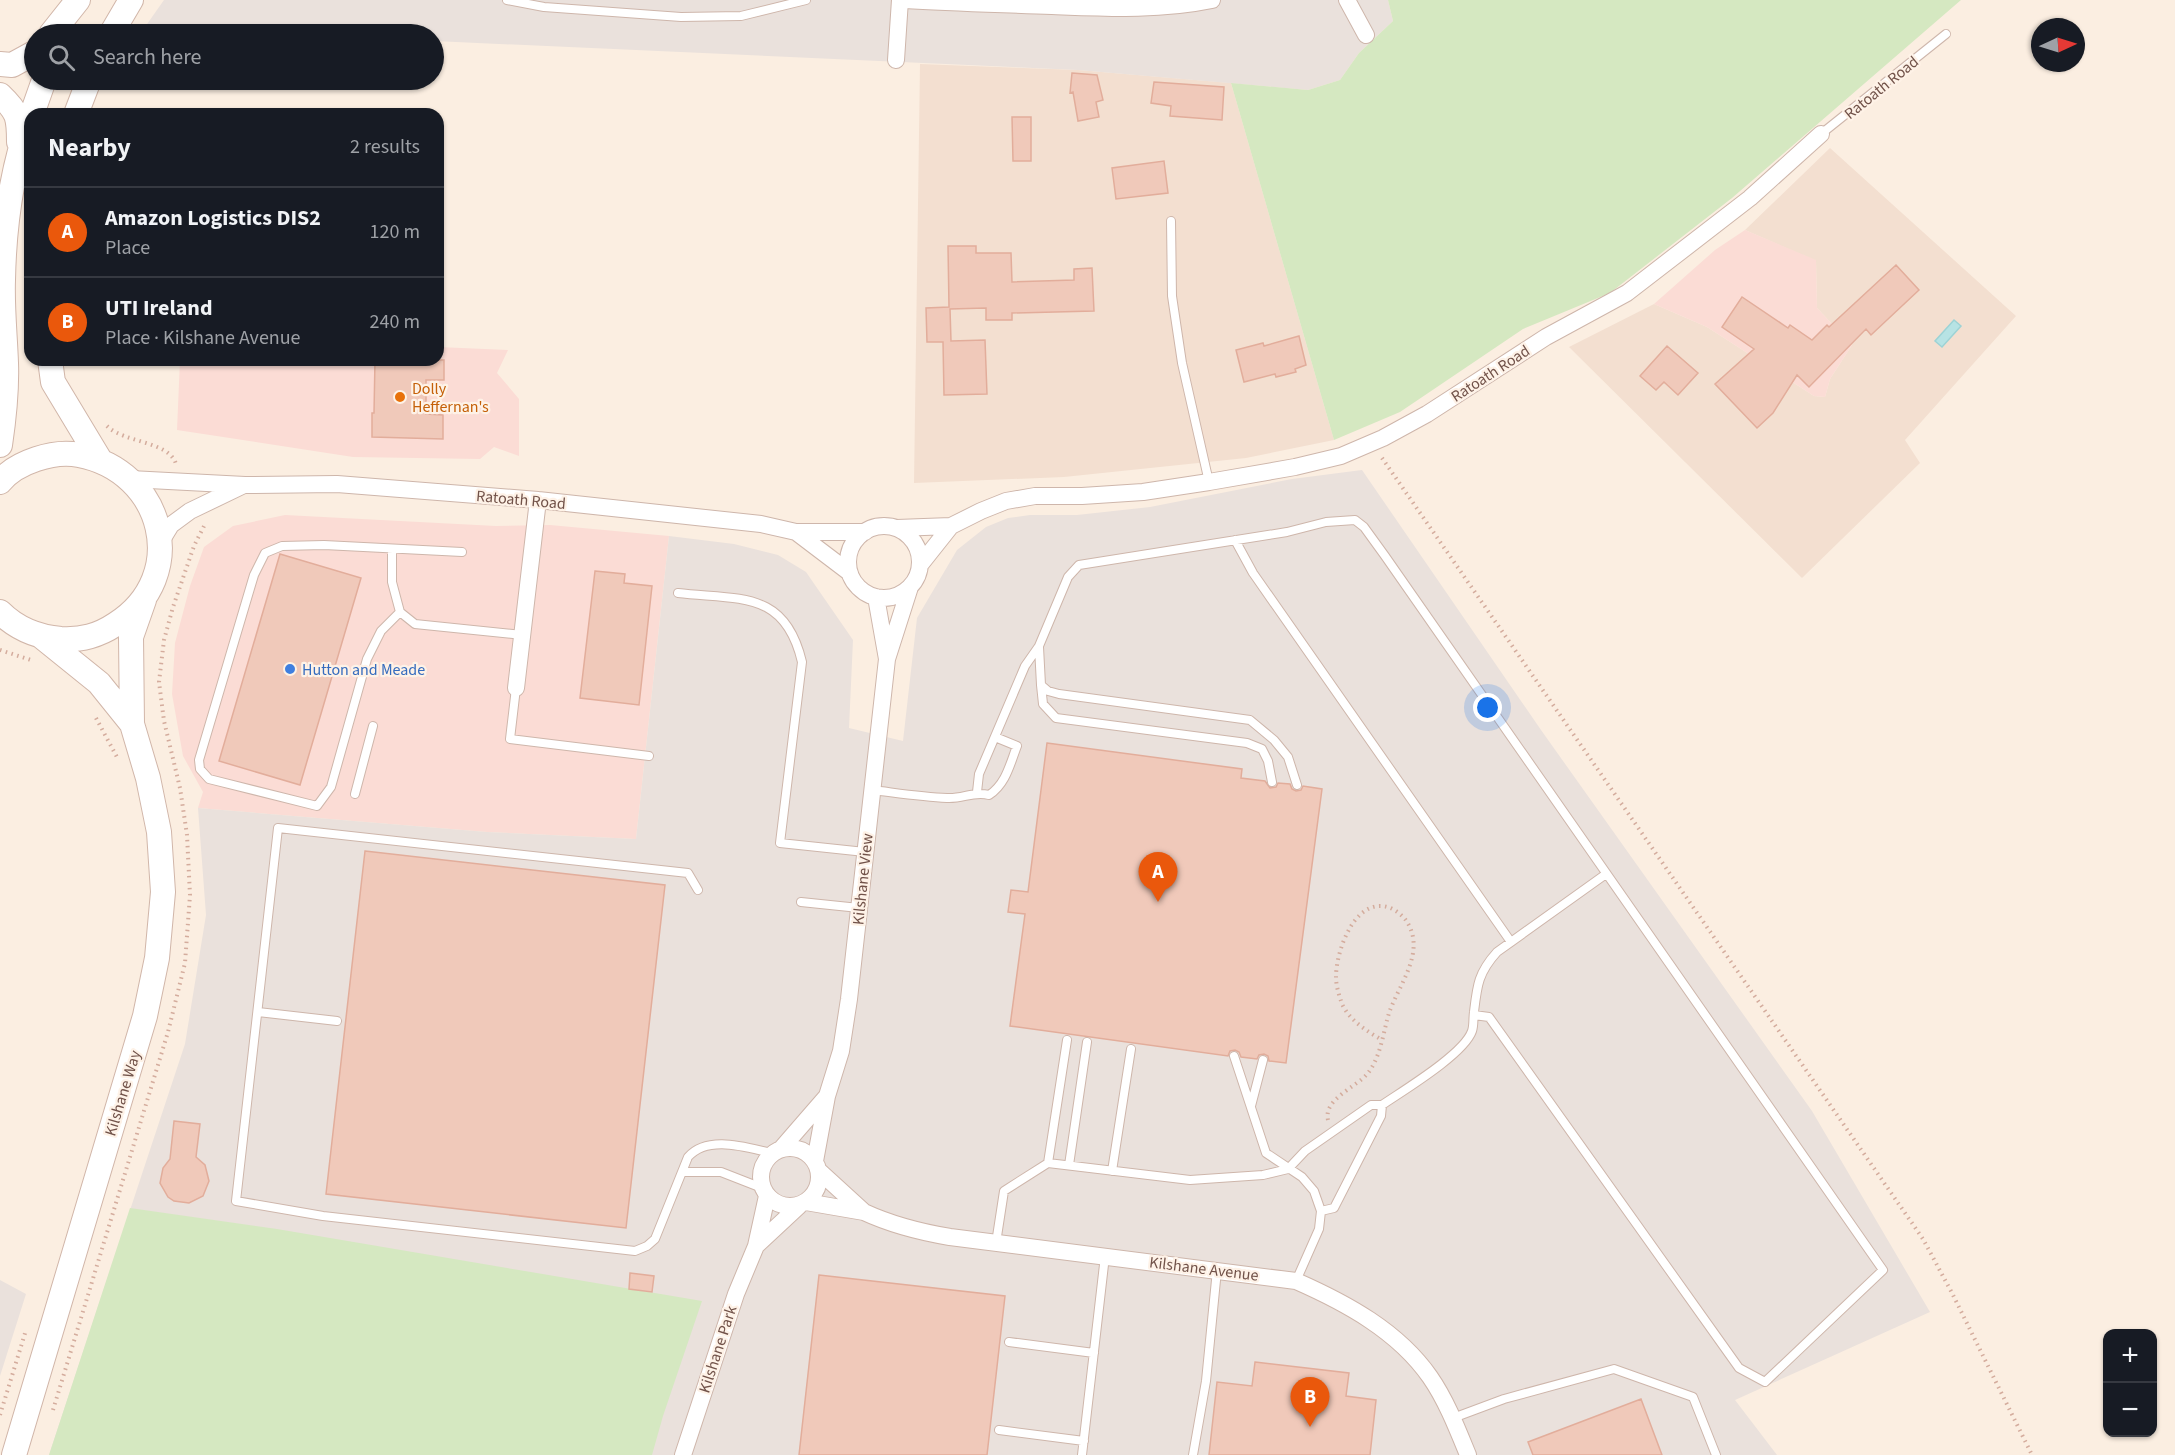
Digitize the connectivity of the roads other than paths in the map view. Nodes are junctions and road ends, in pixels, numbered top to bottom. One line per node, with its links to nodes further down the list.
1 (79, 0): 9 (street); 10 (street)
2 (131, 0): 11 (street)
3 (507, 0): 4 (lane)
4 (806, 0)
5 (900, 0): 15 (street)
6 (905, 0): 7 (street)
7 (1212, 0)
8 (1347, 0): 12 (street)
9 (59, 24)
10 (68, 24)
11 (117, 24)
12 (1366, 34)
13 (1946, 34): 22 (lane, Ratoath Road)
14 (24, 59): 16 (street)
15 (896, 60)
16 (0, 64)
17 (40, 90): 20 (street)
18 (85, 90): 21 (street)
19 (0, 94): 24 (street)
20 (34, 108)
21 (78, 108)
22 (1821, 134): 31 (street, Ratoath Road)
23 (24, 136): 24 (street)
24 (19, 150): 27 (street)
25 (1171, 221): 31 (lane)
26 (51, 366): 28 (street)
27 (0, 445)
28 (100, 460): 29 (street); 30 (street)
29 (130, 479): 32 (street, Ratoath Road); 39 (street)
30 (0, 482)
31 (1209, 482): 34 (street, Ratoath Road)
32 (245, 485): 33 (street, Ratoath Road); 39 (street, Ratoath Road)
33 (538, 500): 36 (street, Ratoath Road); 50 (street)
34 (951, 526): 35 (street, Ratoath Road); 42 (street, Ratoath Road)
35 (897, 528): 37 (street); 42 (street)
36 (796, 532): 37 (street, Ratoath Road); 43 (street, Ratoath Road)
37 (865, 532): 43 (street)
38 (1235, 540): 52 (lane); 68 (lane); 72 (lane)
39 (160, 543): 47 (street, Kilshane Way)
40 (392, 550): 41 (lane); 48 (lane); 48 (lane)
41 (462, 552)
42 (920, 565): 44 (street)
43 (850, 573): 46 (street)
44 (910, 587): 46 (street); 53 (street, Kilshane View)
45 (678, 593): 67 (lane)
46 (876, 597): 53 (street, Kilshane View)
47 (144, 600): 51 (street); 56 (street, Kilshane Way)
48 (400, 612): 50 (lane)
49 (0, 613): 51 (street)
50 (523, 634): 55 (street)
51 (42, 637): 56 (street, Kilshane Way)
52 (1039, 646): 54 (lane); 58 (lane)
53 (887, 659): 64 (street, Kilshane View)
54 (1041, 685): 59 (lane); 60 (lane)
55 (516, 688): 61 (lane)
56 (132, 724): 105 (street, Kilshane Way)
57 (373, 726): 66 (lane)
58 (995, 737): 65 (lane); 65 (lane)
59 (1274, 740): 60 (lane); 63 (lane)
60 (1262, 749): 62 (lane)
61 (650, 756)
62 (1272, 782)
63 (1297, 785)
64 (872, 790): 65 (lane); 67 (street, Kilshane View)
65 (976, 792)
66 (355, 794)
67 (865, 852): 71 (street, Kilshane View)
68 (1606, 874): 72 (lane); 74 (lane)
69 (698, 890): 73 (lane)
70 (801, 902): 71 (lane)
71 (859, 908): 81 (street, Kilshane View)
72 (1511, 942): 74 (lane)
73 (258, 1012): 75 (lane); 90 (lane)
74 (1474, 1015): 82 (lane)
75 (336, 1021)
76 (1067, 1040): 85 (lane)
77 (1087, 1042): 87 (lane)
78 (1131, 1049): 89 (lane)
79 (1234, 1056): 83 (lane)
80 (1263, 1060): 83 (lane)
81 (827, 1096): 84 (street, Kilshane View); 86 (street, Kilshane View)
82 (1382, 1105): 88 (lane); 93 (lane)
83 (1251, 1107): 88 (lane)
84 (777, 1151): 86 (street); 90 (lane); 91 (street)
85 (1048, 1163): 87 (lane); 95 (lane)
86 (816, 1165): 92 (street); 94 (street, Kilshane Avenue)
87 (1069, 1166): 89 (lane)
88 (1288, 1169): 89 (lane); 93 (lane)
89 (1112, 1171)
90 (684, 1172): 91 (lane)
91 (764, 1192): 92 (street); 96 (street, Kilshane Park)
92 (802, 1204): 94 (street, Kilshane Avenue); 96 (street, Kilshane Park)
93 (1321, 1211): 99 (lane)
94 (864, 1212): 95 (street, Kilshane Avenue)
95 (996, 1243): 97 (street, Kilshane Avenue)
96 (756, 1246): 106 (street, Kilshane Park)
97 (1106, 1256): 98 (street, Kilshane Avenue); 101 (lane)
98 (1217, 1270): 99 (street, Kilshane Avenue); 108 (lane)
99 (1296, 1281): 102 (street, Kilshane Avenue)
100 (1009, 1342): 101 (lane)
101 (1094, 1353): 104 (lane)
102 (1453, 1418): 109 (street, Kilshane Avenue); 110 (lane)
103 (999, 1430): 104 (lane)
104 (1084, 1441): 107 (lane)
105 (14, 1455)
106 (683, 1455)
107 (1082, 1455)
108 (1193, 1455)
109 (1468, 1455)
110 (1716, 1455)

